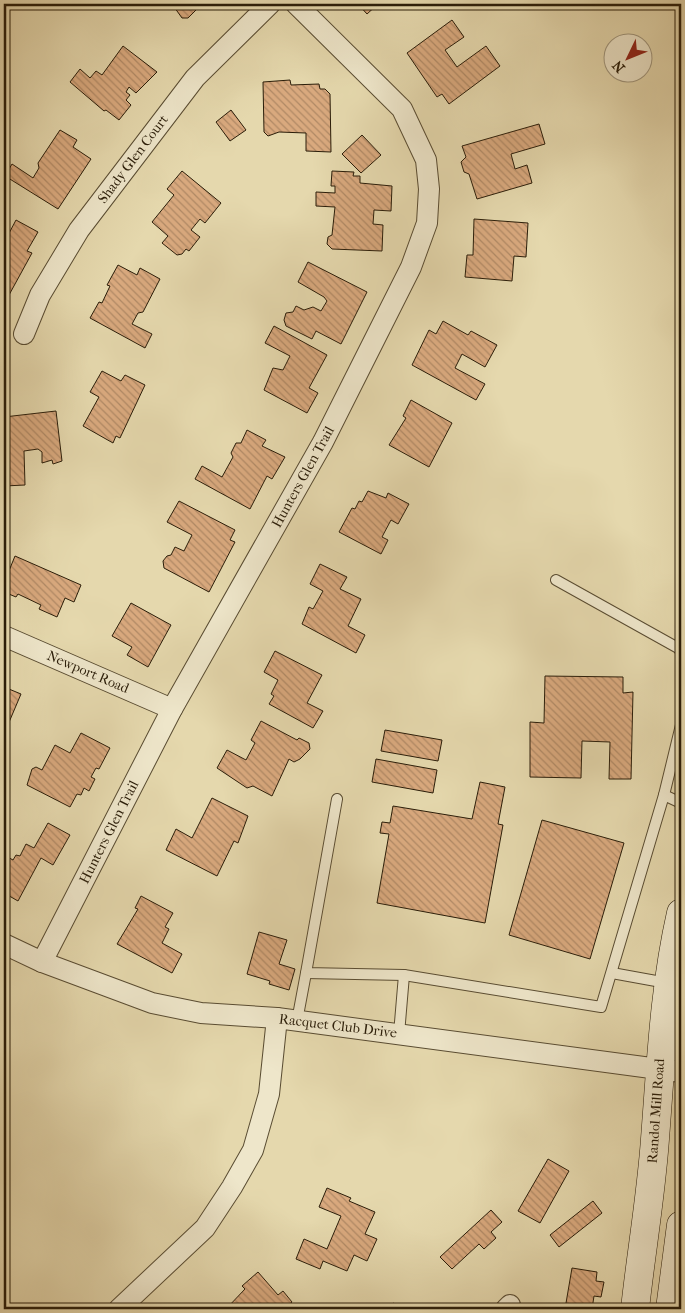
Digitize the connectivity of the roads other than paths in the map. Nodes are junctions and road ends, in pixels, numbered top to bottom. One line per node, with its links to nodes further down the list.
1 (270, 4): 3 (street, Shady Glen Court)
2 (296, 4): 7 (street, Hunters Glen Trail)
3 (24, 334)
4 (556, 580): 6 (lane)
5 (4, 636): 7 (street, Newport Road)
6 (681, 652)
7 (172, 709): 14 (street, Hunters Glen Trail)
8 (681, 725): 9 (lane)
9 (664, 795): 11 (lane); 16 (lane)
10 (337, 799): 15 (lane)
11 (681, 803)
12 (681, 913): 18 (main road, Randol Mill Road)
13 (4, 944): 14 (street, Racquet Club Drive)
14 (42, 962): 19 (street, Racquet Club Drive)
15 (306, 973): 17 (lane); 20 (lane)
16 (612, 973): 17 (lane); 18 (lane)
17 (404, 976): 21 (lane)
18 (668, 984): 22 (main road, Randol Mill Road)
19 (277, 1018): 20 (street, Racquet Club Drive); 24 (street)
20 (297, 1021): 21 (street, Racquet Club Drive)
21 (399, 1034): 22 (street, Racquet Club Drive)
22 (670, 1070): 25 (main road, Randol Mill Road)
23 (681, 1225): 26 (main road)
24 (119, 1309)
25 (635, 1309)
26 (670, 1309)

